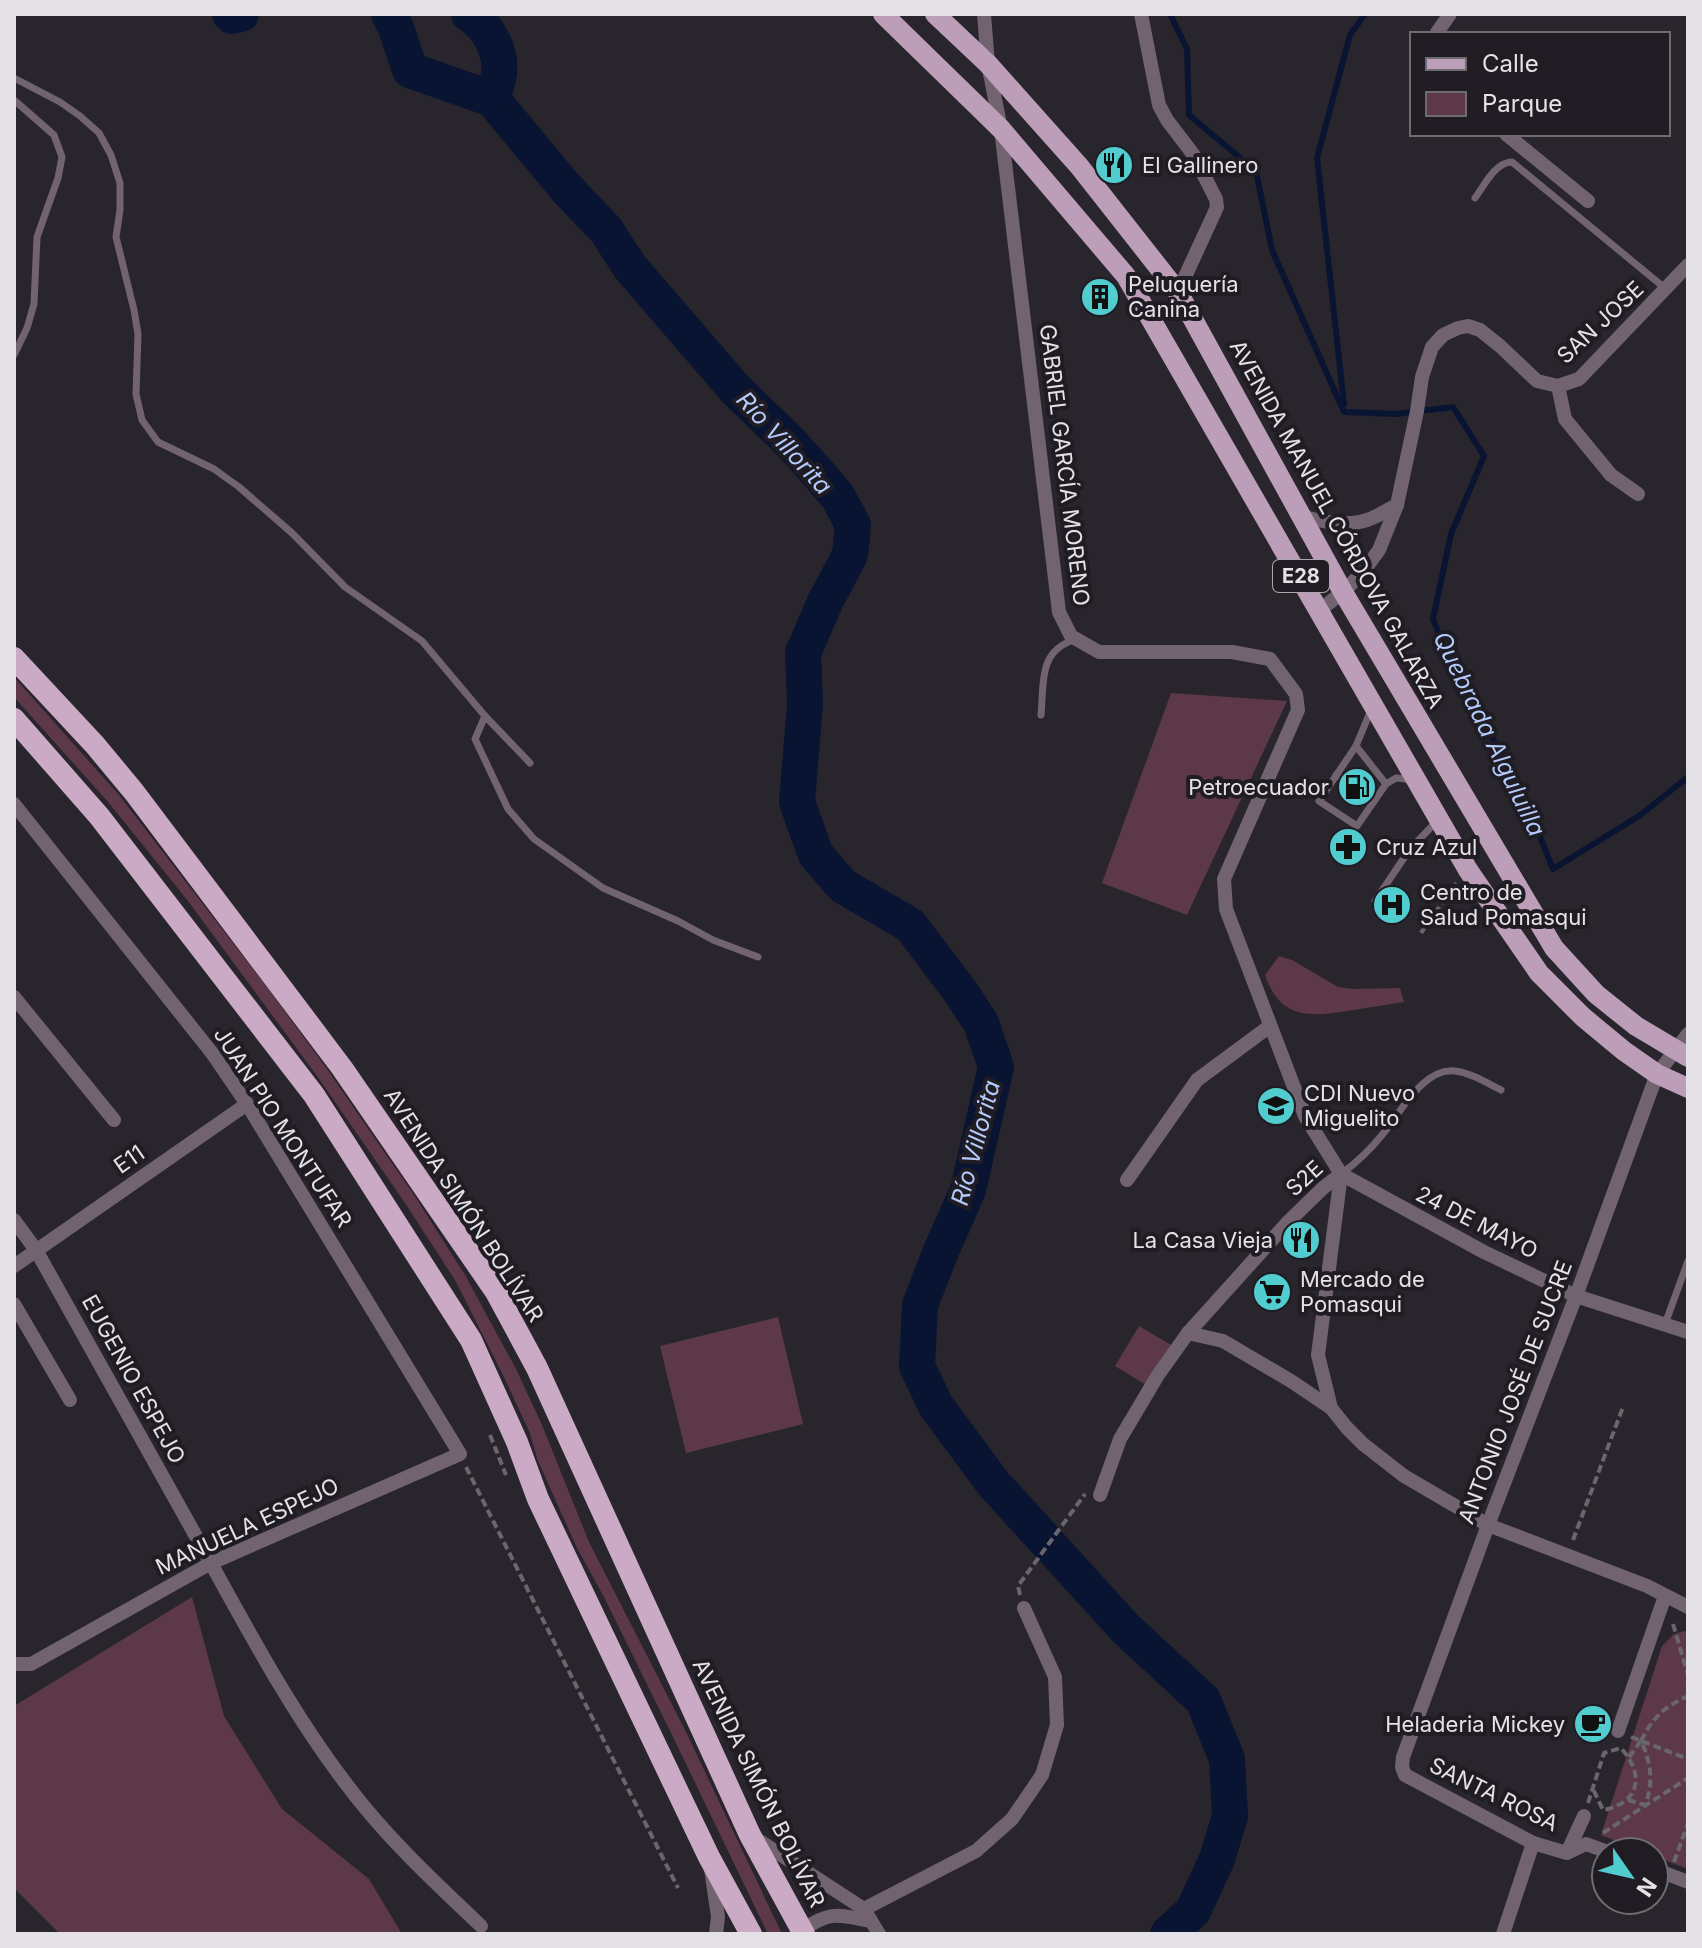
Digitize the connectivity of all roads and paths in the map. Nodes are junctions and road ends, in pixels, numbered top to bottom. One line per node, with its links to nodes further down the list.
1 (883, 14): 9 (main road, E28)
2 (935, 14): 7 (main road, AVENIDA MANUEL CÓRDOVA GALARZA / E28)
3 (984, 14): 7 (street, GABRIEL GARCÍA MORENO)
4 (1141, 14): 17 (street)
5 (1450, 14): 6 (street)
6 (1437, 32)
7 (985, 62): 9 (main road); 11 (street, GABRIEL GARCÍA MORENO); 17 (main road, AVENIDA MANUEL CÓRDOVA GALARZA / E28)
8 (14, 78): 30 (lane)
9 (966, 93): 11 (main road, E28)
10 (14, 100): 18 (lane)
11 (1001, 129): 24 (main road, E28); 25 (street, GABRIEL GARCÍA MORENO)
12 (1508, 136): 14 (street)
13 (1475, 198): 16 (lane)
14 (1588, 201)
15 (1688, 265): 16 (street, SAN JOSE)
16 (1666, 289): 19 (street, SAN JOSE)
17 (1178, 292): 22 (main road, AVENIDA MANUEL CÓRDOVA GALARZA / E28)
18 (14, 355)
19 (1558, 386): 20 (street); 21 (street, SAN JOSE)
20 (1638, 494)
21 (1397, 505): 22 (street); 23 (street, SAN JOSE)
22 (1302, 517): 23 (main road, AVENIDA MANUEL CÓRDOVA GALARZA / E28)
23 (1343, 592): 24 (street, SAN JOSE); 27 (main road, AVENIDA MANUEL CÓRDOVA GALARZA / E28)
24 (1320, 610): 28 (main road, E28)
25 (1077, 639): 29 (lane); 46 (street, GABRIEL GARCÍA MORENO)
26 (14, 658): 91 (highway, AVENIDA SIMÓN BOLÍVAR)
27 (1395, 679): 28 (main road); 33 (main road, AVENIDA MANUEL CÓRDOVA GALARZA / E28)
28 (1371, 700): 32 (lane); 36 (main road, E28)
29 (1041, 715)
30 (485, 716): 34 (lane); 44 (lane)
31 (14, 719): 96 (highway)
32 (1356, 746): 35 (lane); 37 (lane)
33 (1440, 754): 36 (main road); 47 (main road, AVENIDA MANUEL CÓRDOVA GALARZA / E28)
34 (530, 763)
35 (1336, 775): 38 (lane); 38 (lane)
36 (1414, 775): 37 (lane); 40 (main road, E28)
37 (1386, 784): 38 (lane)
38 (1375, 800)
39 (15, 808): 51 (street, JUAN PIO MONTUFAR)
40 (1439, 818): 41 (main road, E28); 42 (lane)
41 (1468, 870): 43 (path); 48 (main road, E28)
42 (1375, 901)
43 (1421, 933)
44 (758, 957)
45 (14, 997): 52 (street)
46 (1270, 1026): 53 (street, GABRIEL GARCÍA MORENO); 54 (street)
47 (1684, 1047): 48 (street, ANTONIO JOSÉ DE SUCRE)
48 (1657, 1074): 49 (main road, E28); 59 (street, ANTONIO JOSÉ DE SUCRE)
49 (1688, 1088)
50 (1501, 1090): 53 (lane, S2E)
51 (247, 1104): 56 (street, E11); 68 (street, JUAN PIO MONTUFAR)
52 (114, 1120)
53 (1341, 1174): 59 (street, 24 DE MAYO); 63 (street, S2E); 66 (street)
54 (1127, 1180)
55 (14, 1220): 56 (street, EUGENIO ESPEJO)
56 (36, 1250): 58 (street, E11); 73 (street, EUGENIO ESPEJO)
57 (1688, 1261): 61 (lane)
58 (14, 1266)
59 (1576, 1296): 61 (street, 24 DE MAYO); 71 (street, ANTONIO JOSÉ DE SUCRE)
60 (14, 1304): 64 (street)
61 (1665, 1324): 62 (street, 24 DE MAYO)
62 (1688, 1332)
63 (1188, 1333): 66 (street); 70 (street, S2E)
64 (70, 1400)
65 (1623, 1407): 72 (path)
66 (1331, 1408): 71 (street)
67 (486, 1425): 69 (path)
68 (460, 1454): 73 (street, MANUELA ESPEJO); 98 (path)
69 (512, 1488)
70 (1094, 1492): 74 (path)
71 (1488, 1525): 72 (street); 85 (street, ANTONIO JOSÉ DE SUCRE)
72 (1567, 1555): 75 (street)
73 (211, 1563): 78 (street, MANUELA ESPEJO); 100 (street, EUGENIO ESPEJO)
74 (1018, 1586)
75 (1665, 1596): 76 (street); 79 (path); 81 (street)
76 (1688, 1607)
77 (1024, 1608): 99 (street)
78 (14, 1664)
79 (1688, 1675)
80 (1688, 1696): 82 (path)
81 (1618, 1731): 82 (path)
82 (1641, 1741): 83 (path); 84 (path); 88 (path)
83 (1629, 1757): 87 (path); 87 (path)
84 (1688, 1759)
85 (1405, 1775): 92 (street, SANTA ROSA)
86 (1688, 1778): 88 (path)
87 (1626, 1800): 88 (path)
88 (1645, 1805): 93 (path)
89 (1584, 1816): 95 (street)
90 (1688, 1823): 97 (path)
91 (750, 1835): 99 (street); 101 (highway, AVENIDA SIMÓN BOLÍVAR)
92 (1533, 1843): 95 (street, SANTA ROSA); 104 (street)
93 (1586, 1844): 94 (street); 95 (street, SANTA ROSA)
94 (1590, 1845)
95 (1567, 1853)
96 (709, 1857): 102 (street); 103 (highway)
97 (1670, 1872)
98 (678, 1888)
99 (872, 1921): 101 (street)
100 (481, 1926)
101 (803, 1932)
102 (716, 1934)
103 (751, 1934)
104 (1503, 1934)

